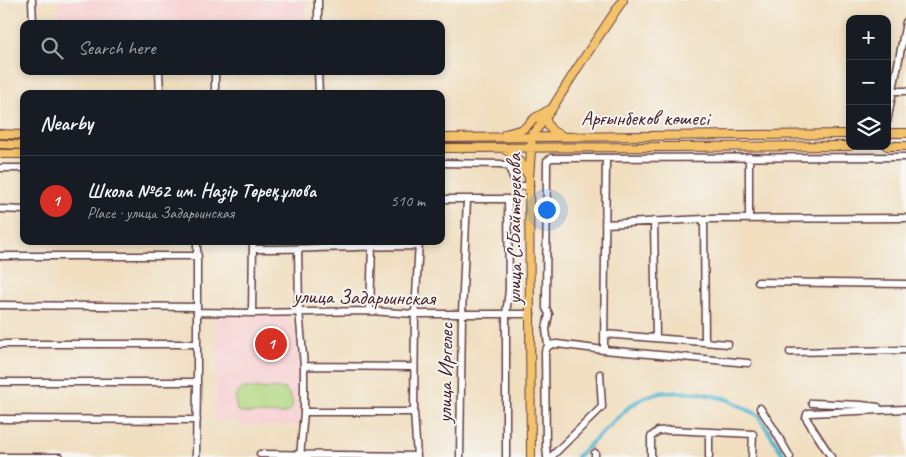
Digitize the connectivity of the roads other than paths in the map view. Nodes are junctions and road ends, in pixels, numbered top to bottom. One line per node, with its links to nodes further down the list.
1 (32, 0): 4 (street)
2 (318, 0): 5 (street)
3 (623, 0): 16 (main road, улица С.Байтерекова)
4 (33, 20)
5 (318, 20)
6 (906, 22): 13 (street)
7 (159, 75): 10 (street)
8 (216, 75): 11 (street)
9 (318, 75): 12 (street)
10 (160, 90)
11 (215, 90)
12 (319, 90)
13 (893, 91): 14 (street); 15 (street)
14 (906, 91)
15 (890, 105)
16 (551, 110): 17 (main road, улица С.Байтерекова); 23 (main road)
17 (545, 118): 24 (main road, улица С.Байтерекова); 25 (main road)
18 (891, 133): 19 (main road)
19 (906, 133)
20 (0, 134): 22 (main road)
21 (846, 134): 25 (main road, Арғынбеков көшесі)
22 (20, 135)
23 (502, 136): 24 (main road, Арғынбеков көшесі); 26 (main road, Арғынбеков көшесі)
24 (532, 136): 25 (main road, Арғынбеков көшесі); 37 (main road, улица С.Байтерекова)
25 (562, 136)
26 (445, 138)
27 (0, 140): 28 (main road)
28 (20, 140)
29 (0, 144): 30 (main road)
30 (20, 145)
31 (770, 146): 32 (main road, Арғынбеков көшесі); 37 (main road, Арғынбеков көшесі); 41 (street)
32 (846, 146)
33 (891, 146): 34 (main road)
34 (906, 146)
35 (445, 148): 36 (main road, Арғынбеков көшесі)
36 (502, 148): 37 (main road, Арғынбеков көшесі); 47 (main road)
37 (531, 148): 47 (main road, улица С.Байтерекова)
38 (0, 154): 39 (main road)
39 (20, 154)
40 (749, 157): 41 (street); 43 (street); 54 (street)
41 (770, 157): 42 (street)
42 (906, 157)
43 (606, 158): 56 (street); 83 (street)
44 (445, 163): 47 (street)
45 (0, 168): 46 (street)
46 (20, 168)
47 (530, 182): 76 (main road, улица С.Байтерекова)
48 (445, 199): 49 (street)
49 (467, 199): 74 (street, улица Иргелес); 75 (street)
50 (0, 210): 51 (street)
51 (20, 210)
52 (906, 218): 54 (street)
53 (704, 219): 54 (street); 55 (street); 79 (street)
54 (749, 219)
55 (654, 221): 56 (street); 78 (street)
56 (605, 224): 77 (street)
57 (197, 245): 65 (street)
58 (253, 245): 62 (street)
59 (396, 245): 61 (street)
60 (419, 245): 73 (street)
61 (372, 246): 63 (street); 71 (street)
62 (253, 249): 63 (street); 72 (street)
63 (298, 249): 70 (street)
64 (0, 256): 65 (street)
65 (198, 256): 69 (street)
66 (758, 282): 67 (street)
67 (906, 284)
68 (0, 305): 69 (street, улица Задарьинская)
69 (198, 309): 72 (street, улица Задарьинская); 81 (street)
70 (299, 311): 71 (street, улица Задарьинская); 72 (street, улица Задарьинская); 88 (street)
71 (370, 311): 73 (street, улица Задарьинская)
72 (252, 313)
73 (414, 314): 74 (street, улица Задарьинская); 89 (street)
74 (462, 314): 75 (street, улица Задарьинская); 108 (street, улица Иргелес)
75 (506, 314): 76 (street, улица Задарьинская); 109 (street)
76 (531, 314): 110 (main road, улица С.Байтерекова)
77 (604, 334): 78 (street); 84 (street)
78 (656, 338): 79 (street)
79 (705, 342): 82 (street)
80 (0, 344): 81 (street)
81 (197, 344): 92 (street)
82 (728, 344)
83 (548, 346): 84 (street); 111 (street)
84 (604, 350): 87 (street)
85 (906, 350): 86 (street)
86 (790, 352)
87 (748, 363)
88 (304, 366): 89 (street); 97 (street)
89 (414, 367): 98 (street)
90 (600, 374): 111 (street)
91 (0, 382): 92 (street)
92 (197, 382): 100 (street)
93 (812, 403): 95 (street)
94 (760, 408): 115 (street)
95 (896, 409): 96 (street); 116 (street)
96 (906, 409)
97 (304, 412): 98 (street); 103 (street)
98 (414, 412): 104 (street)
99 (0, 419): 100 (street)
100 (197, 420): 107 (street)
101 (709, 432): 112 (street); 113 (street); 114 (street)
102 (260, 454): 103 (street)
103 (300, 456): 104 (street)
104 (417, 456)
105 (0, 457): 106 (street)
106 (60, 457)
107 (196, 457)
108 (460, 457)
109 (506, 457)
110 (531, 457)
111 (549, 457)
112 (651, 457)
113 (709, 457)
114 (752, 457)
115 (790, 457)
116 (830, 457)

